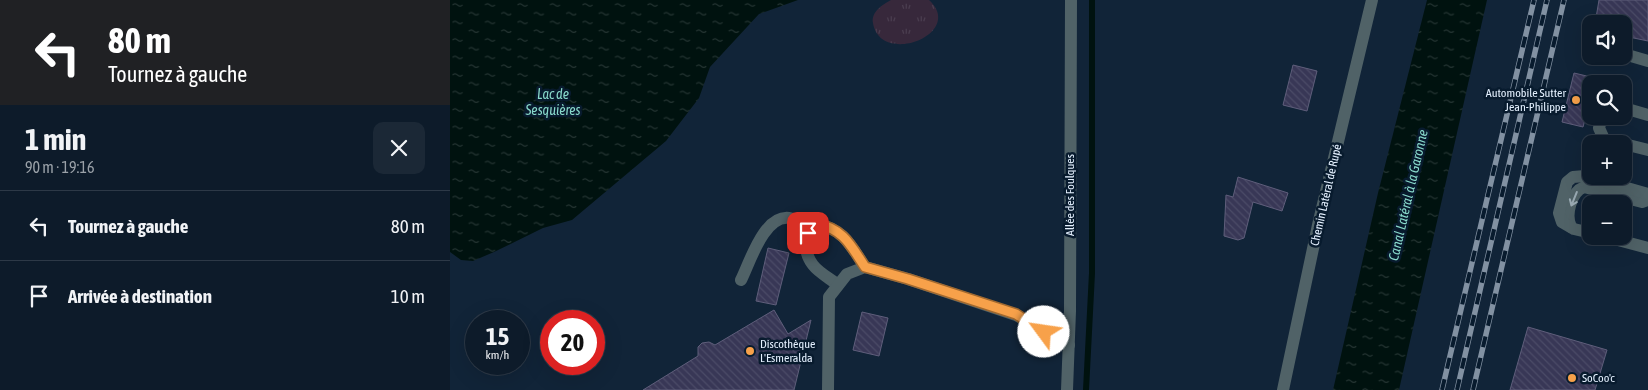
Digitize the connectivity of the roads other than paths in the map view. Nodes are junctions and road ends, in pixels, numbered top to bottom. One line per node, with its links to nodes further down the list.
1 (1071, 0): 19 (street, Allée des Foulques)
2 (1372, 0): 22 (street, Chemin Latéral de Rupé)
3 (1632, 56): 4 (street)
4 (1648, 61)
5 (1632, 110): 6 (street)
6 (1648, 115)
7 (1600, 125): 8 (street)
8 (1648, 150)
9 (1648, 194): 11 (street)
10 (1648, 200): 11 (street, one-way to 11)
11 (1571, 227): 13 (street)
12 (811, 228): 16 (street); 17 (street); 18 (street)
13 (1582, 230)
14 (1632, 244): 15 (street)
15 (1648, 248)
16 (865, 267): 18 (street); 19 (street)
17 (741, 280)
18 (838, 285): 20 (street)
19 (1069, 345): 21 (street, Allée des Foulques)
20 (828, 390)
21 (1067, 390)
22 (1283, 390)

